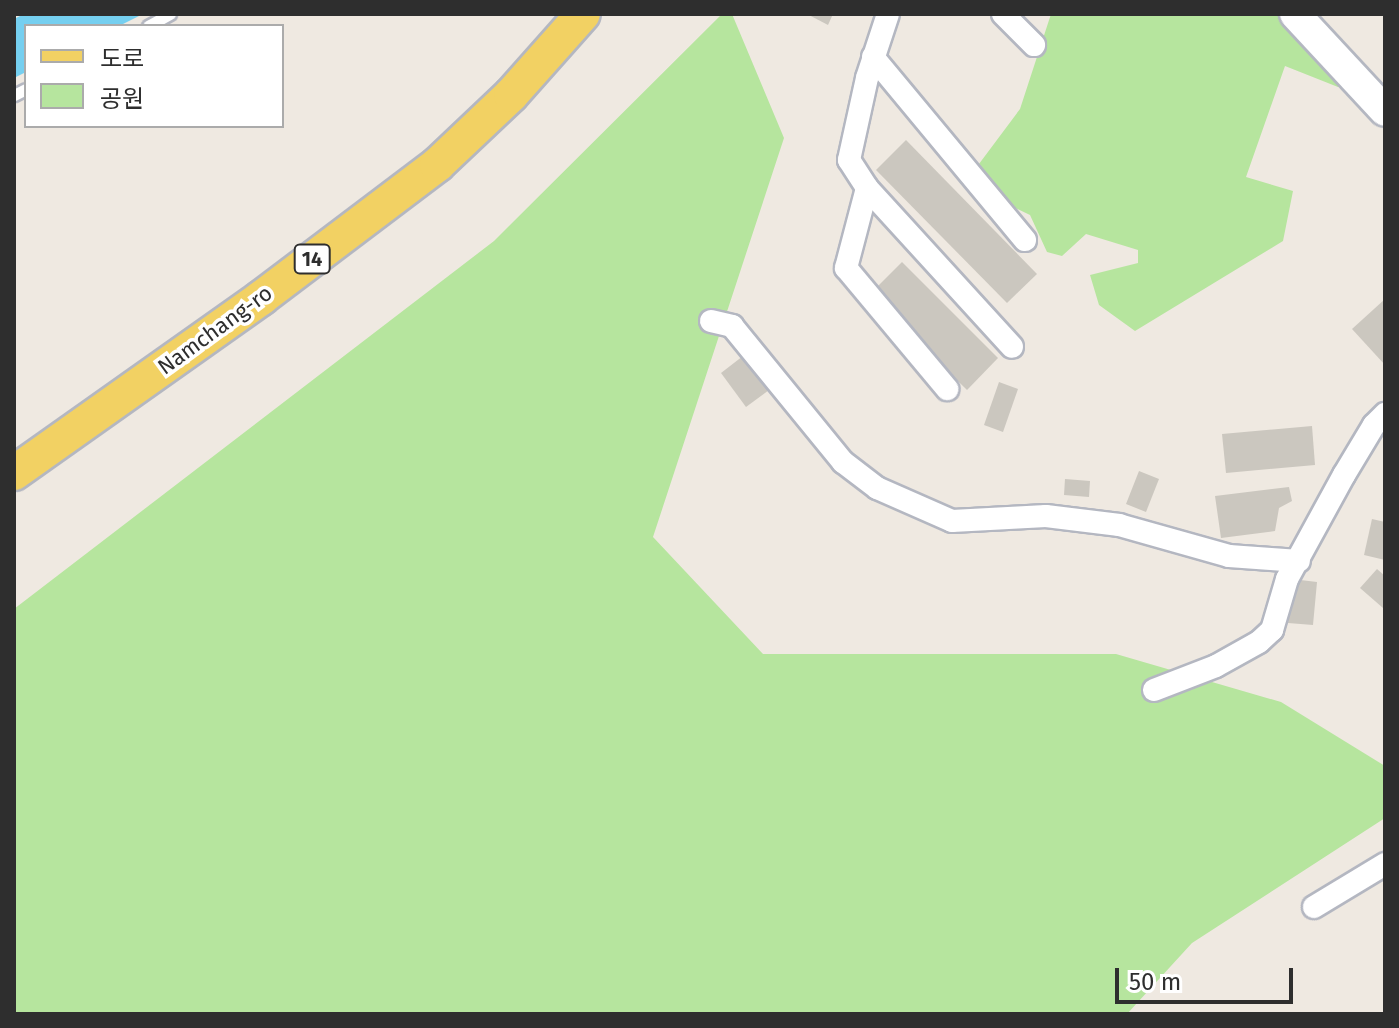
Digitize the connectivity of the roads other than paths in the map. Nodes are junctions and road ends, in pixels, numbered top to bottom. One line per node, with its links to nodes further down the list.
1 (170, 14): 6 (lane)
2 (583, 14): 16 (main road, Namchang-ro / 14)
3 (888, 14): 8 (street)
4 (1003, 14): 7 (street)
5 (1295, 14): 9 (main road)
6 (152, 24)
7 (1034, 45)
8 (873, 57): 10 (street); 11 (street)
9 (1385, 111)
10 (867, 188): 13 (street); 14 (street)
11 (1025, 240)
12 (711, 321): 17 (street)
13 (1012, 347)
14 (947, 389)
15 (1381, 424): 17 (street)
16 (14, 473)
17 (1299, 561): 18 (street)
18 (1154, 690)
19 (1385, 864): 20 (street)
20 (1314, 907)

